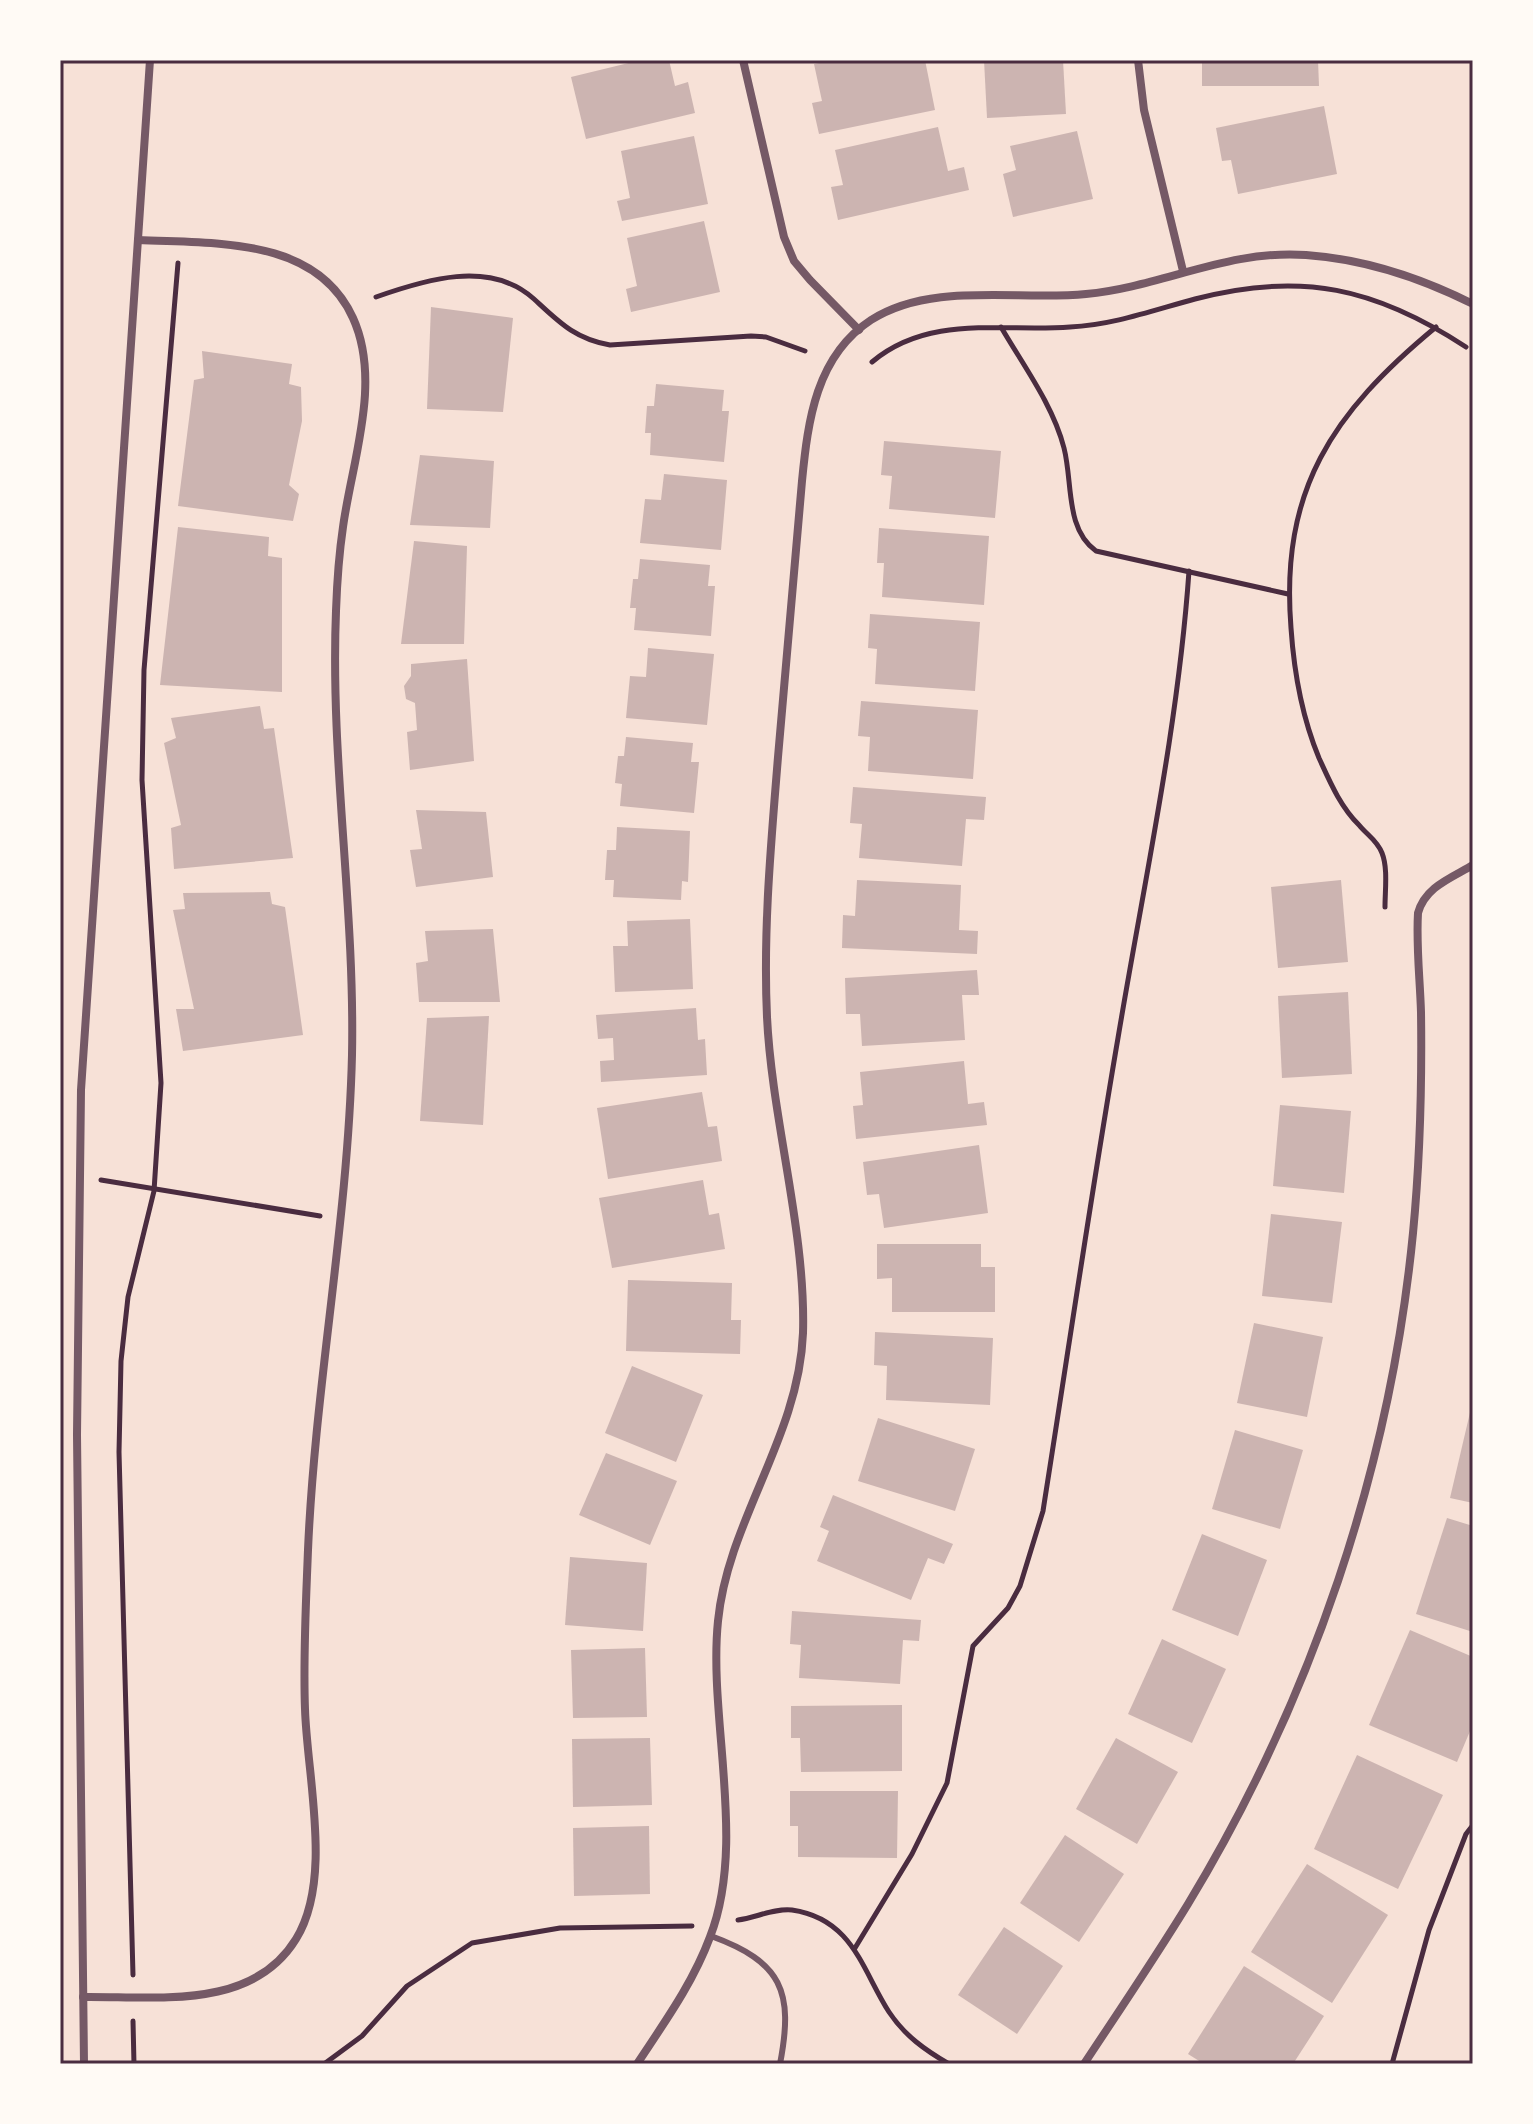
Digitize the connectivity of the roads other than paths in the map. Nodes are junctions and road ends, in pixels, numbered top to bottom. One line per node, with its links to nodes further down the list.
1 (150, 60): 4 (street)
2 (743, 60): 7 (street)
3 (1138, 60): 5 (street)
4 (138, 240): 10 (street); 10 (street)
5 (1183, 271): 6 (street); 7 (street)
6 (1473, 304)
7 (859, 330): 9 (street)
8 (1473, 865): 14 (street)
9 (711, 1936): 12 (street); 13 (lane)
10 (83, 1997): 11 (street)
11 (84, 2064)
12 (637, 2064)
13 (780, 2064)
14 (1084, 2064)

